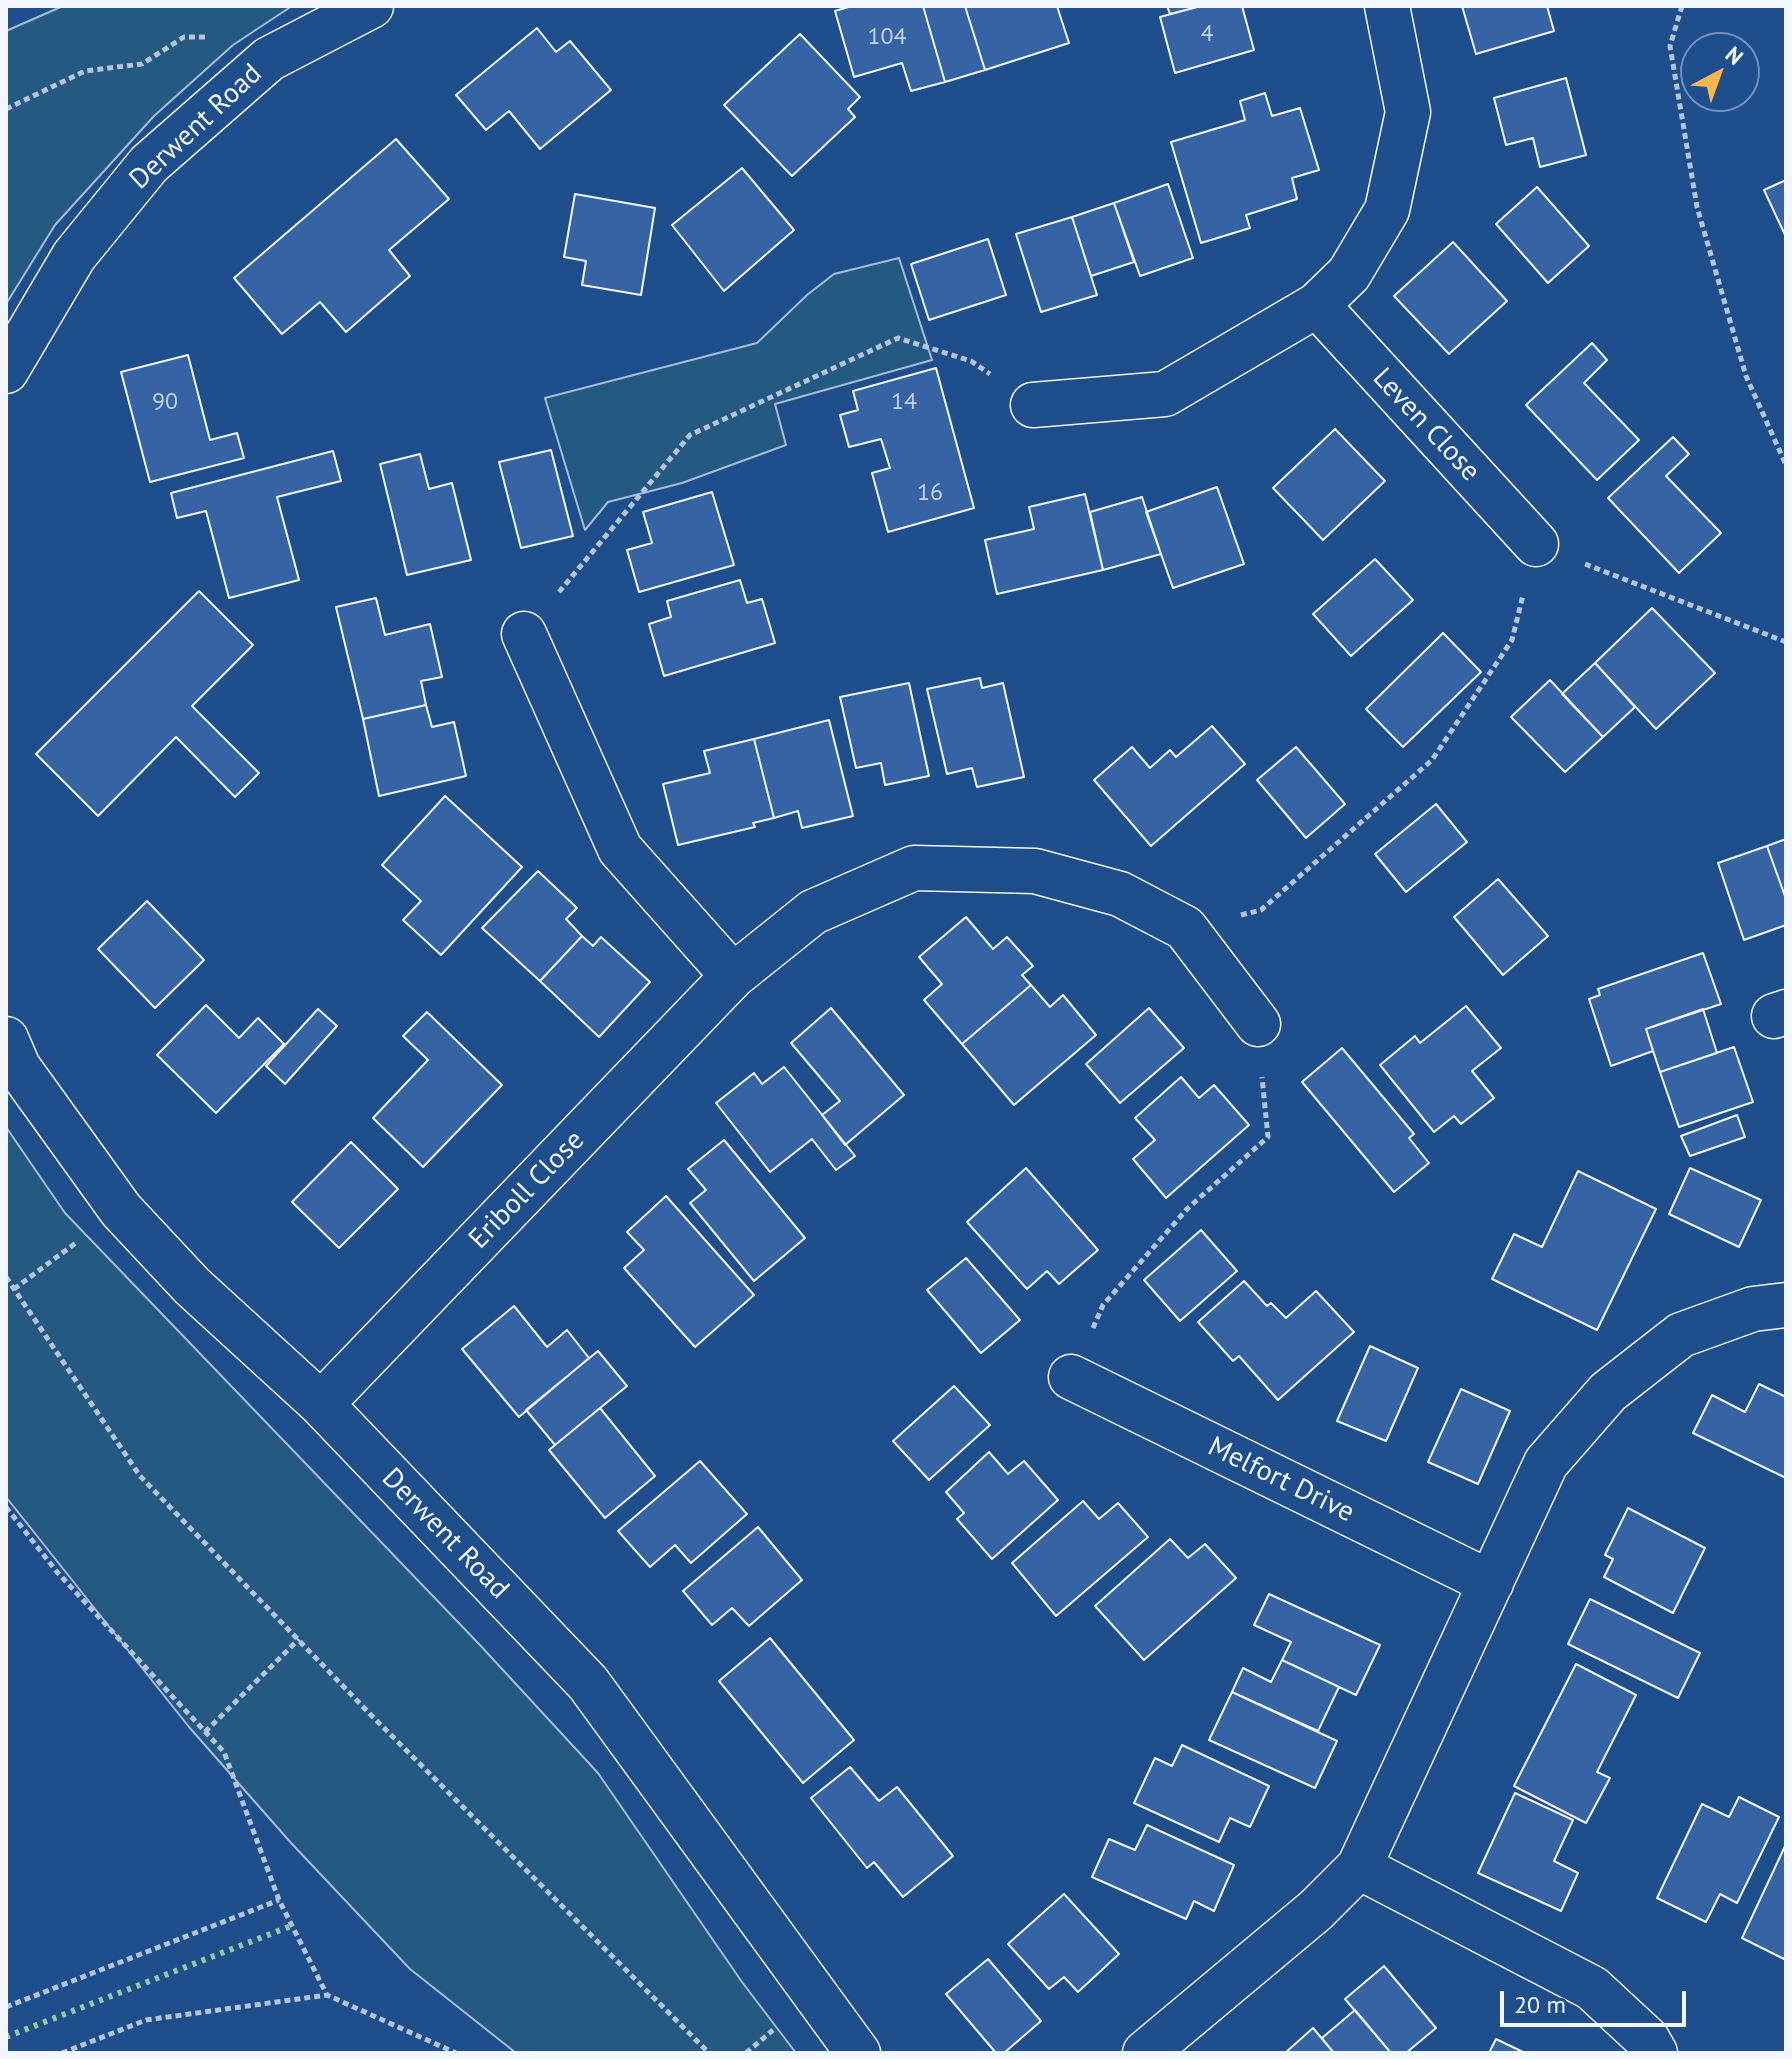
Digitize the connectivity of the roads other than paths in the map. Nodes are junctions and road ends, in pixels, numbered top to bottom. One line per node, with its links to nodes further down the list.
1 (371, 6): 4 (street, Derwent Road)
2 (1387, 6): 3 (street)
3 (1317, 305): 5 (street); 6 (street, Leven Close)
4 (6, 371)
5 (1033, 405)
6 (1536, 544)
7 (524, 634): 8 (street)
8 (733, 976): 9 (street, Eriboll Close); 13 (street, Eriboll Close)
9 (1258, 1024)
10 (6, 1039): 13 (street, Derwent Road)
11 (1786, 1305): 14 (street)
12 (1071, 1377): 14 (street, Melfort Drive)
13 (321, 1404): 16 (street, Derwent Road)
14 (1491, 1583): 15 (street)
15 (1359, 1867): 17 (street); 18 (street)
16 (858, 2053)
17 (1145, 2053)
18 (1655, 2053)

